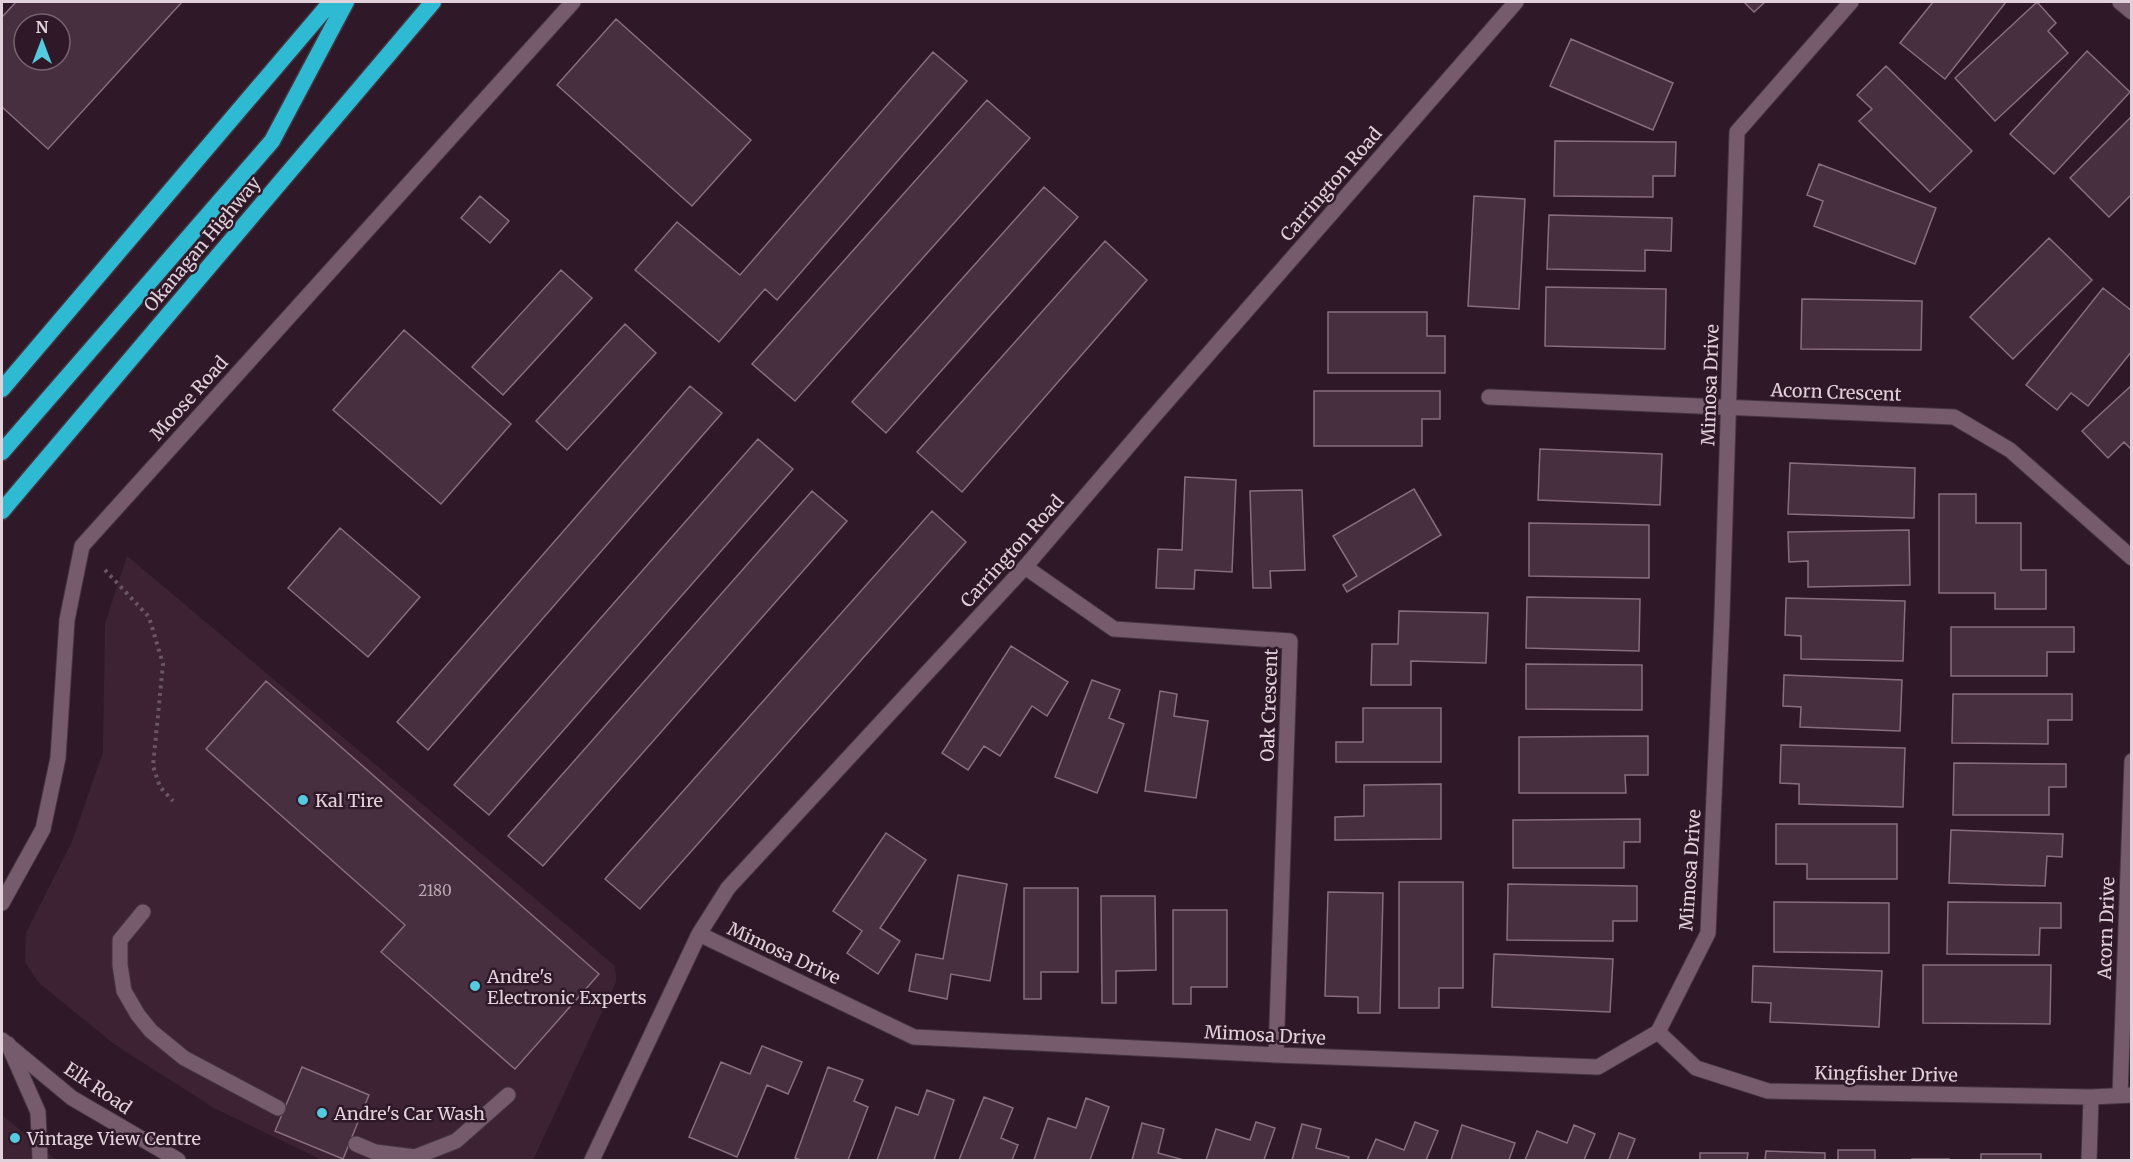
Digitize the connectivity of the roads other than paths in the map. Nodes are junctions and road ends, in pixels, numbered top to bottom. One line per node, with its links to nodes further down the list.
1 (331, 2): 9 (highway)
2 (346, 2): 12 (highway)
3 (433, 2): 13 (highway, Okanagan Highway)
4 (573, 2): 17 (street, Moose Road)
5 (1516, 2): 15 (street, Carrington Road)
6 (1851, 2): 11 (street, Mimosa Drive)
7 (2120, 2): 8 (street)
8 (2132, 12)
9 (2, 389)
10 (1489, 397): 11 (street, Acorn Crescent)
11 (1729, 407): 14 (street, Acorn Crescent); 20 (street, Mimosa Drive)
12 (2, 452)
13 (2, 511)
14 (2132, 558)
15 (1025, 567): 19 (street, Carrington Road); 22 (street, Oak Crescent)
16 (2132, 761): 24 (street, Acorn Drive)
17 (2, 903)
18 (143, 912): 26 (street)
19 (699, 934): 22 (street, Mimosa Drive); 30 (street, Carrington Road)
20 (1658, 1032): 22 (street, Mimosa Drive); 25 (street, Kingfisher Drive)
21 (5, 1042): 28 (street); 29 (street, Elk Road)
22 (1276, 1055)
23 (508, 1095): 27 (street)
24 (2126, 1095): 25 (street, Kingfisher Drive)
25 (2091, 1097): 31 (street)
26 (278, 1108)
27 (356, 1144)
28 (40, 1161)
29 (178, 1161)
30 (592, 1161)
31 (2089, 1161)

